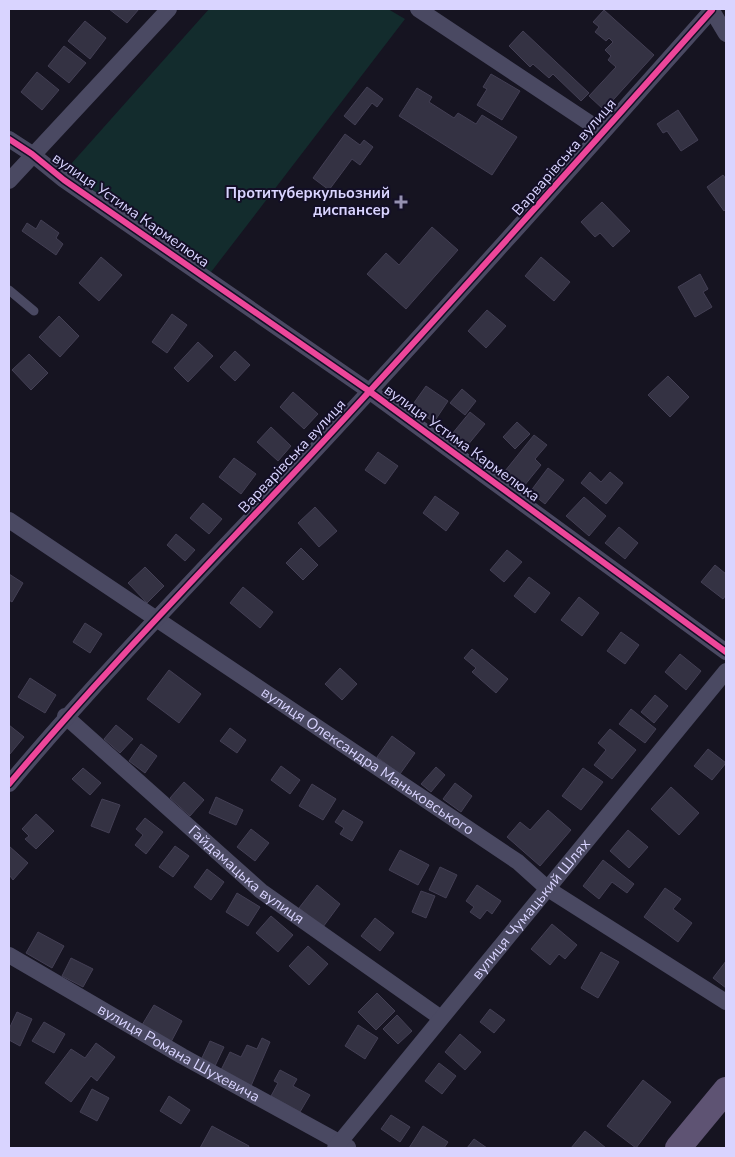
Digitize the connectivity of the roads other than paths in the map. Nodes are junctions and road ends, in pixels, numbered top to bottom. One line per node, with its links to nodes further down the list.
1 (169, 9): 7 (street)
2 (418, 9): 5 (street)
3 (712, 9): 4 (street); 5 (street, Варварівська вулиця)
4 (726, 34)
5 (603, 132): 11 (street, Варварівська вулиця)
6 (9, 139): 7 (street, вулиця Устима Кармелюка)
7 (32, 154): 8 (street); 11 (street, вулиця Устима Кармелюка)
8 (9, 181)
9 (9, 290): 10 (lane)
10 (34, 311)
11 (368, 391): 13 (street, Варварівська вулиця); 14 (street, вулиця Устима Кармелюка)
12 (9, 520): 13 (street, вулиця Олександра Маньковського)
13 (157, 619): 16 (street, Варварівська вулиця); 18 (street, вулиця Олександра Маньковського)
14 (726, 652)
15 (726, 671): 18 (street, вулиця Чумацький Шлях)
16 (65, 716): 17 (street, Варварівська вулиця); 21 (street, Гайдамацька вулиця)
17 (9, 784)
18 (548, 889): 20 (street, вулиця Олександра Маньковського); 21 (street, вулиця Чумацький Шлях)
19 (9, 955): 23 (street, вулиця Романа Шухевича)
20 (726, 1002)
21 (441, 1018): 23 (street, вулиця Чумацький Шлях)
22 (726, 1090): 24 (main road)
23 (342, 1146)
24 (678, 1148)

